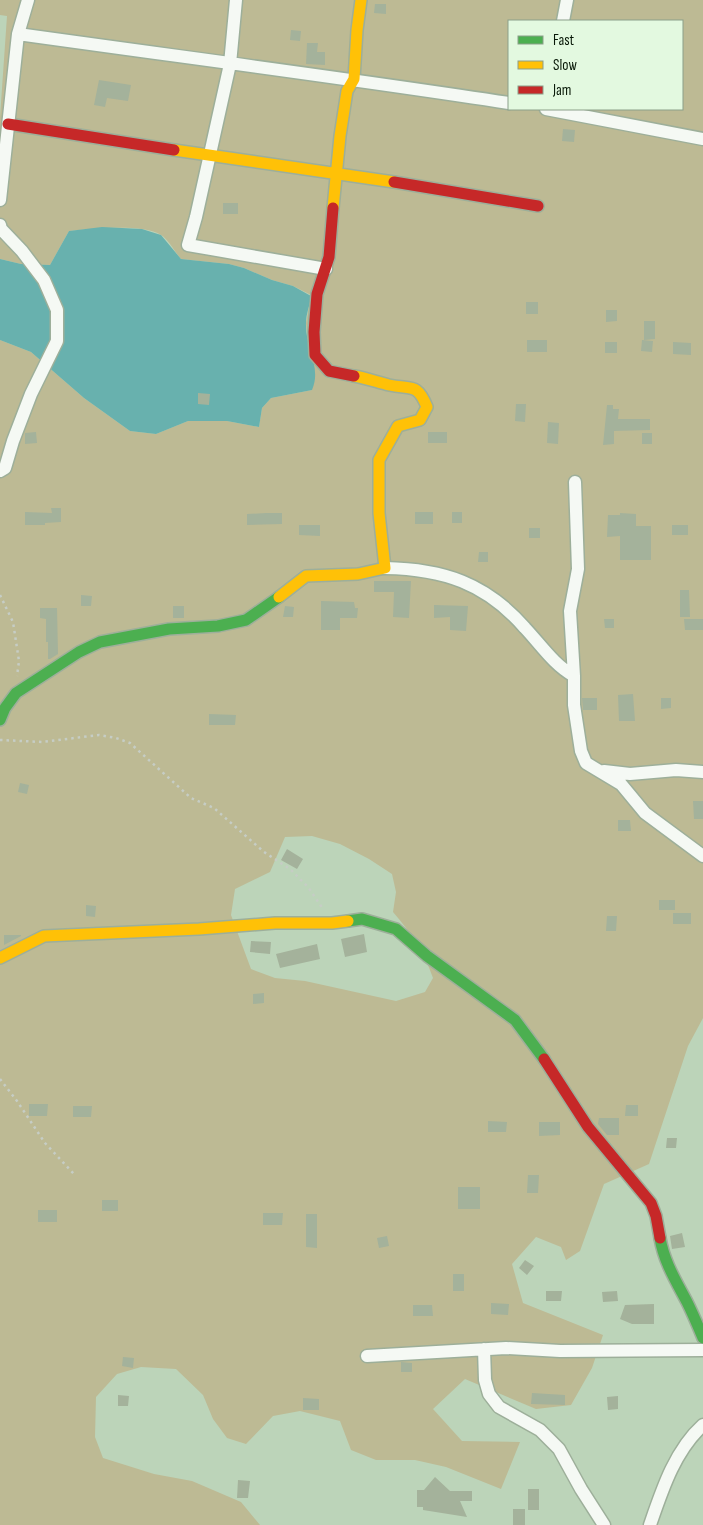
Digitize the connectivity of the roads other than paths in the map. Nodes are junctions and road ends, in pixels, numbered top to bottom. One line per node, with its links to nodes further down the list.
1 (28, 0): 6 (street)
2 (236, 0): 7 (street)
3 (360, 0): 8 (street)
4 (567, 0): 5 (street)
5 (563, 20)
6 (18, 34): 7 (street); 11 (street)
7 (230, 64): 8 (street); 13 (street)
8 (354, 79): 9 (street); 14 (street)
9 (508, 103)
10 (556, 110): 12 (street)
11 (8, 124): 13 (street); 15 (street)
12 (703, 139)
13 (210, 155): 14 (street); 19 (street)
14 (336, 172): 17 (street); 19 (street)
15 (1, 181): 16 (street)
16 (0, 200)
17 (538, 206)
18 (0, 225): 20 (street)
19 (326, 269): 22 (street)
20 (0, 471)
21 (575, 482): 23 (street)
22 (385, 568): 23 (street); 24 (street)
23 (574, 676): 25 (street)
24 (0, 720)
25 (602, 771): 26 (street); 27 (street)
26 (703, 772)
27 (703, 856)
28 (0, 958): 29 (street)
29 (703, 1338)
30 (484, 1348): 31 (street); 32 (street); 34 (street)
31 (703, 1350)
32 (367, 1356)
33 (703, 1425): 35 (street)
34 (604, 1525)
35 (650, 1525)

